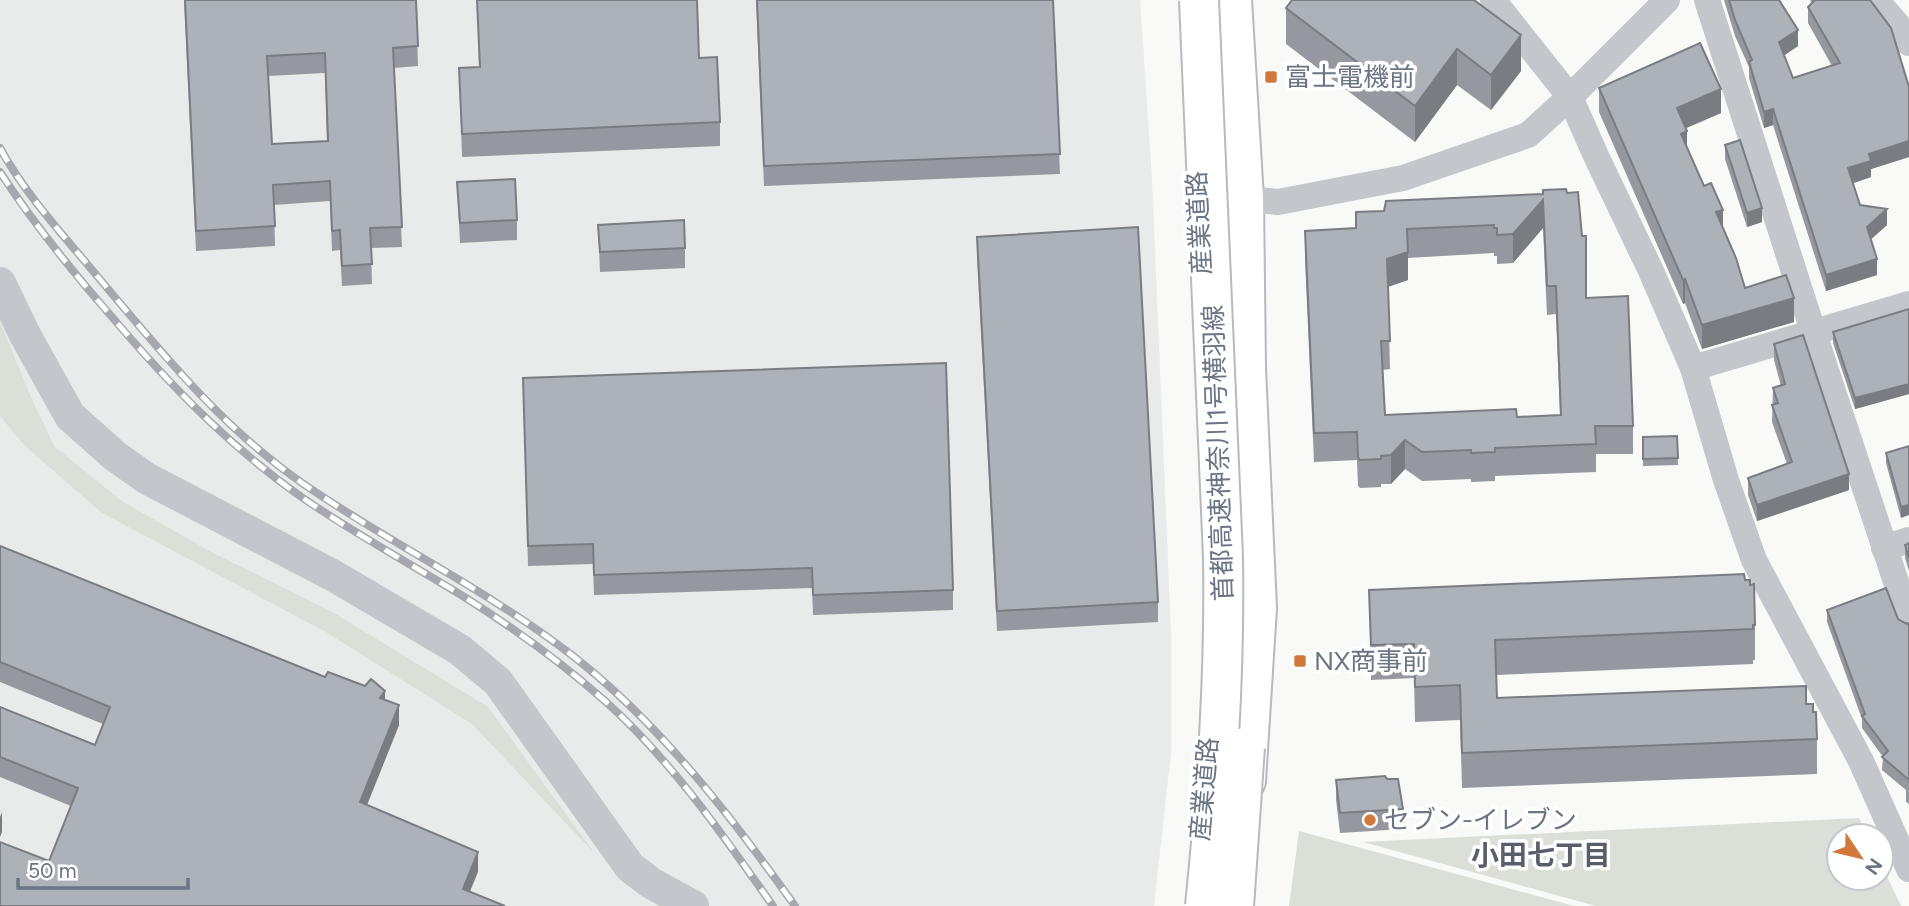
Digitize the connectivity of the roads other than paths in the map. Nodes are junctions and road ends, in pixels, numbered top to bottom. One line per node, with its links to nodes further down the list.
1 (1188, 0): 11 (main road, 産業道路)
2 (1199, 0): 22 (main road, 首都高速神奈川1号横羽線, bridge)
3 (1225, 0): 23 (main road, 首都高速神奈川1号横羽線, bridge)
4 (1232, 0): 12 (main road, 産業道路)
5 (1493, 0): 10 (street)
6 (1667, 0): 10 (street)
7 (1707, 0): 15 (street)
8 (1876, 0): 9 (street)
9 (1909, 43)
10 (1570, 97): 12 (street); 16 (street)
11 (1197, 193): 12 (street); 21 (main road, 産業道路)
12 (1244, 199): 23 (main road, 産業道路)
13 (0, 283): 20 (street)
14 (1909, 304): 15 (street)
15 (1812, 331): 16 (street); 17 (street)
16 (1693, 368): 19 (street)
17 (1897, 544): 18 (street)
18 (1909, 621)
19 (1909, 869)
20 (693, 906)
21 (1193, 906)
22 (1205, 906)
23 (1236, 906)

